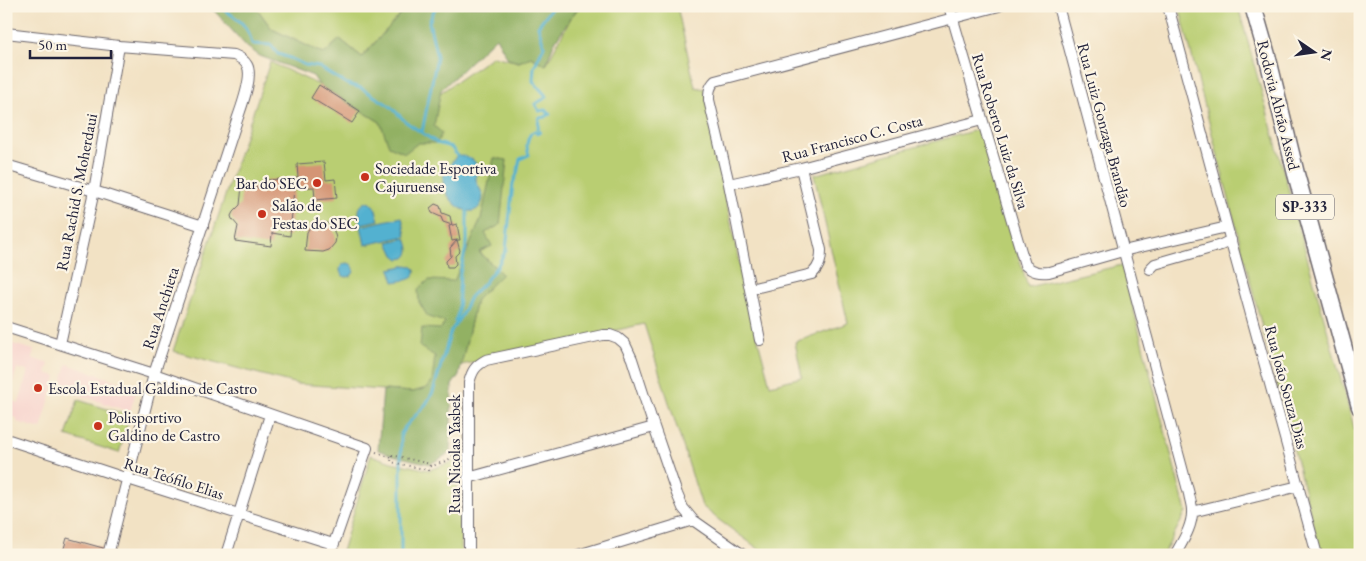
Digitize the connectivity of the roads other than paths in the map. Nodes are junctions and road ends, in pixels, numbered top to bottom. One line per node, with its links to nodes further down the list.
1 (949, 6): 6 (street, Rua Roberto Luiz da Silva)
2 (1000, 6): 6 (street)
3 (1058, 6): 17 (street, Rua Luiz Gonzaga Brandão)
4 (1168, 6): 15 (street, Rua João Souza Dias)
5 (1253, 6): 24 (main road, Rodovia Abrão Assed / SP-333)
6 (952, 19): 9 (street, Rua Roberto Luiz da Silva); 12 (street)
7 (6, 33): 8 (street)
8 (119, 46): 13 (street, Rua Rachid S. Moherdaui); 14 (street, Rua Anchieta)
9 (982, 120): 11 (street, Rua Francisco C. Costa); 17 (street, Rua Roberto Luiz da Silva)
10 (6, 166): 13 (street)
11 (801, 168): 12 (street, Rua Francisco C. Costa); 19 (street)
12 (729, 184): 19 (street)
13 (94, 191): 14 (street); 22 (street, Rua Rachid S. Moherdaui)
14 (203, 226): 23 (street, Rua Anchieta)
15 (1227, 226): 16 (street, Rua João Souza Dias); 17 (street)
16 (1231, 240): 18 (street); 30 (street, Rua João Souza Dias)
17 (1123, 251): 31 (street, Rua Luiz Gonzaga Brandão)
18 (1150, 269)
19 (750, 289): 21 (street)
20 (6, 326): 22 (street)
21 (760, 340)
22 (60, 344): 23 (street)
23 (154, 374): 25 (street); 29 (street, Rua Anchieta)
24 (1360, 407)
25 (270, 415): 32 (street); 34 (street)
26 (654, 427): 28 (street); 28 (street, Rua Nicolas Yasbek); 33 (street)
27 (6, 439): 29 (street, Rua Teófilo Elias)
28 (468, 478): 39 (street, Rua Nicolas Yasbek)
29 (128, 479): 32 (street, Rua Teófilo Elias); 36 (street, Rua Anchieta)
30 (1298, 486): 31 (street); 43 (street, Rua João Souza Dias)
31 (1192, 512): 42 (street)
32 (239, 514): 34 (street, Rua Teófilo Elias); 37 (street)
33 (693, 520): 35 (street); 40 (street)
34 (333, 544): 38 (street)
35 (733, 551): 41 (street)
36 (108, 555)
37 (226, 555)
38 (330, 555)
39 (469, 555)
40 (578, 555)
41 (744, 555)
42 (1175, 555)
43 (1318, 555)

